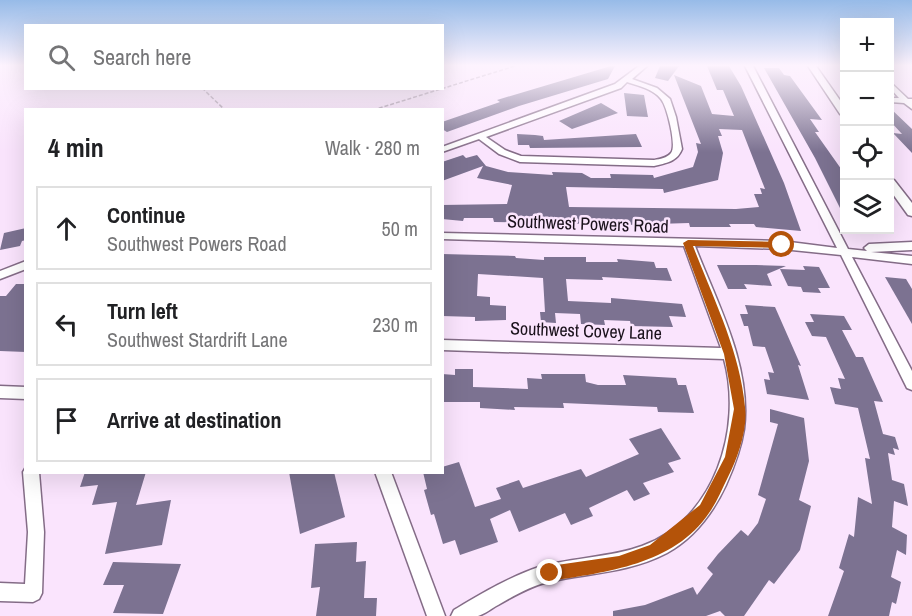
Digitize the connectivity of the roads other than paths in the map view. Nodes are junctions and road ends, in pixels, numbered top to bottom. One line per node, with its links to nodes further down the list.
1 (594, 95): 6 (street)
2 (663, 95): 6 (street)
3 (763, 95): 15 (street)
4 (894, 101): 5 (street)
5 (910, 103)
6 (480, 136): 7 (street)
7 (444, 149)
8 (894, 178): 10 (street)
9 (894, 188): 11 (street)
10 (912, 199)
11 (912, 212)
12 (444, 236): 13 (street, Southwest Powers Road)
13 (688, 243): 15 (street, Southwest Powers Road); 20 (street)
14 (912, 246): 15 (street)
15 (841, 250): 16 (street); 21 (street)
16 (912, 260)
17 (24, 266): 18 (street)
18 (0, 275)
19 (444, 345): 20 (street, Southwest Covey Lane)
20 (729, 354): 28 (street)
21 (912, 384)
22 (0, 392): 23 (street)
23 (24, 393)
24 (31, 474): 26 (street)
25 (384, 474): 27 (street)
26 (0, 592)
27 (436, 616)
28 (460, 616)

